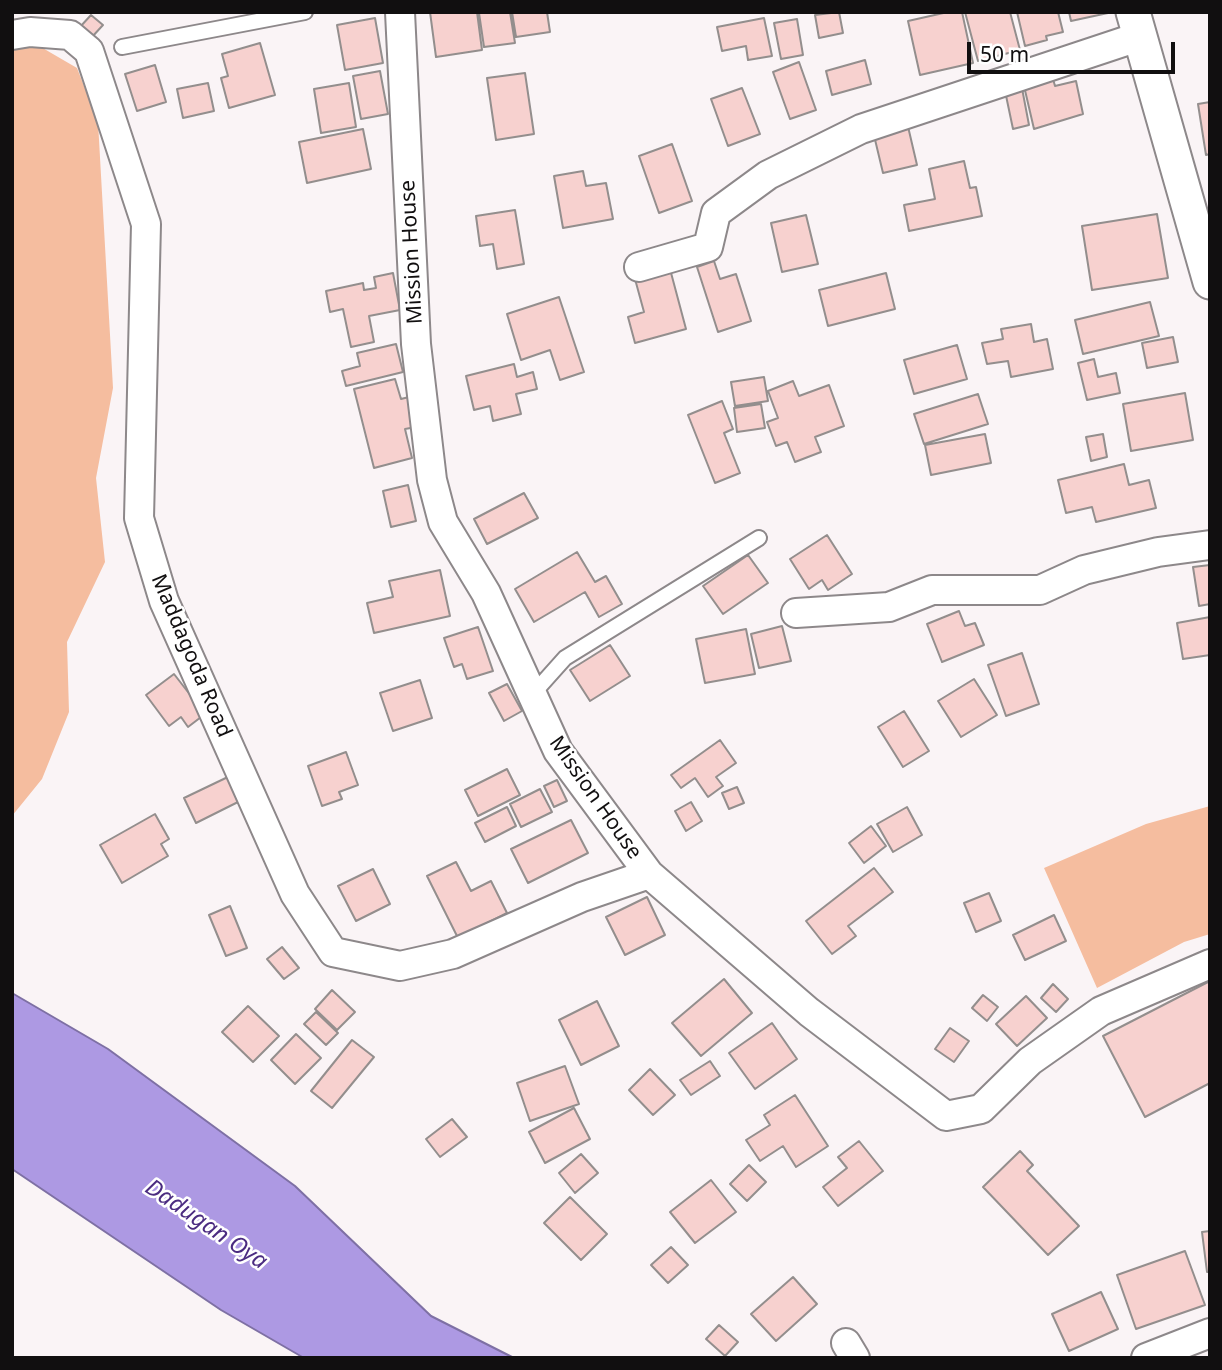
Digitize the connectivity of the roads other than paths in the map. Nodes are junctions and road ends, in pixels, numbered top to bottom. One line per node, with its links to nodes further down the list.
1 (305, 12): 5 (lane)
2 (400, 12): 11 (street, Mission House)
3 (1136, 24): 6 (street); 7 (street)
4 (12, 35): 12 (street, Maddagoda Road)
5 (122, 47)
6 (639, 267)
7 (1209, 277)
8 (759, 538): 11 (lane)
9 (1210, 545): 10 (street)
10 (796, 613)
11 (531, 696): 12 (street, Mission House)
12 (649, 874): 13 (street, Mission House)
13 (1210, 964)
14 (1210, 1333): 15 (street)
15 (1146, 1358)

